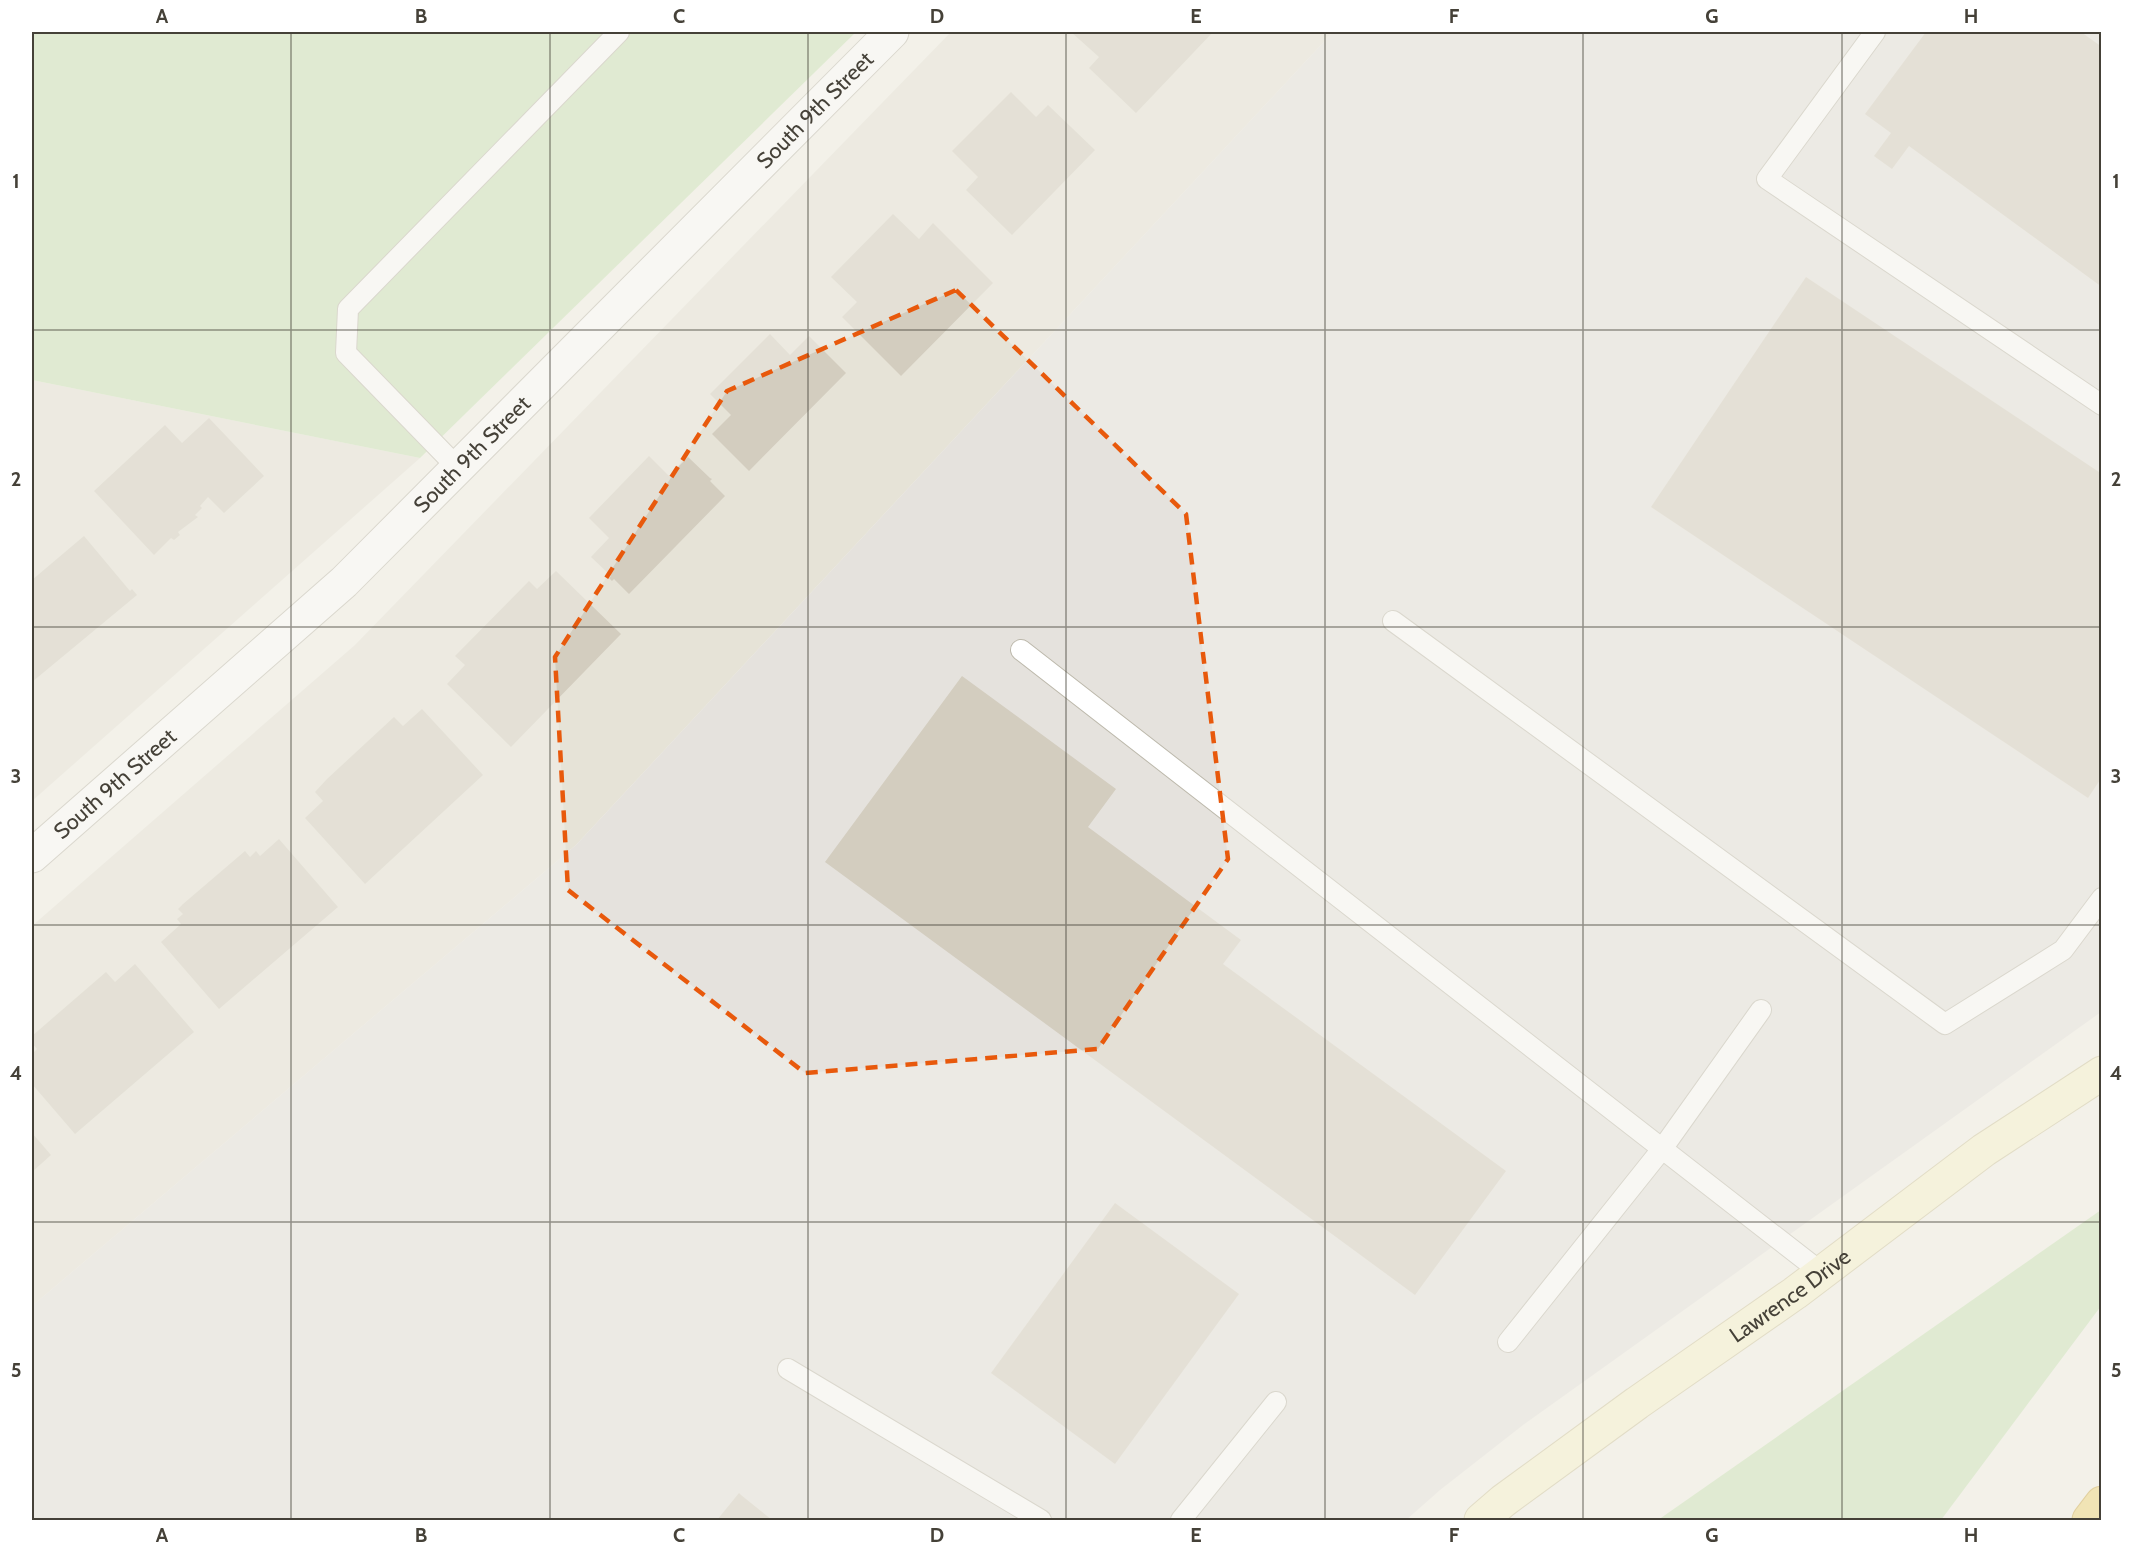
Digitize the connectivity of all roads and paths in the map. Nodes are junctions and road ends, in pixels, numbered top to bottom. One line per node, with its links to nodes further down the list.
1 (619, 32): 5 (lane)
2 (892, 32): 5 (street, South 9th Street)
3 (1875, 32): 4 (lane)
4 (2102, 405)
5 (457, 467): 8 (street, South 9th Street)
6 (1393, 621): 9 (lane)
7 (1021, 650): 12 (lane)
8 (32, 856)
9 (2102, 898)
10 (1761, 1010): 12 (lane)
11 (2102, 1073): 13 (main road, Lawrence Drive)
12 (1662, 1149): 13 (lane); 14 (lane)
13 (1822, 1273): 20 (main road, Lawrence Drive)
14 (1508, 1342)
15 (788, 1368): 18 (lane)
16 (1276, 1402): 19 (lane)
17 (2102, 1503): 21 (highway)
18 (1041, 1521)
19 (1181, 1521)
20 (1481, 1521)
21 (2089, 1521)

